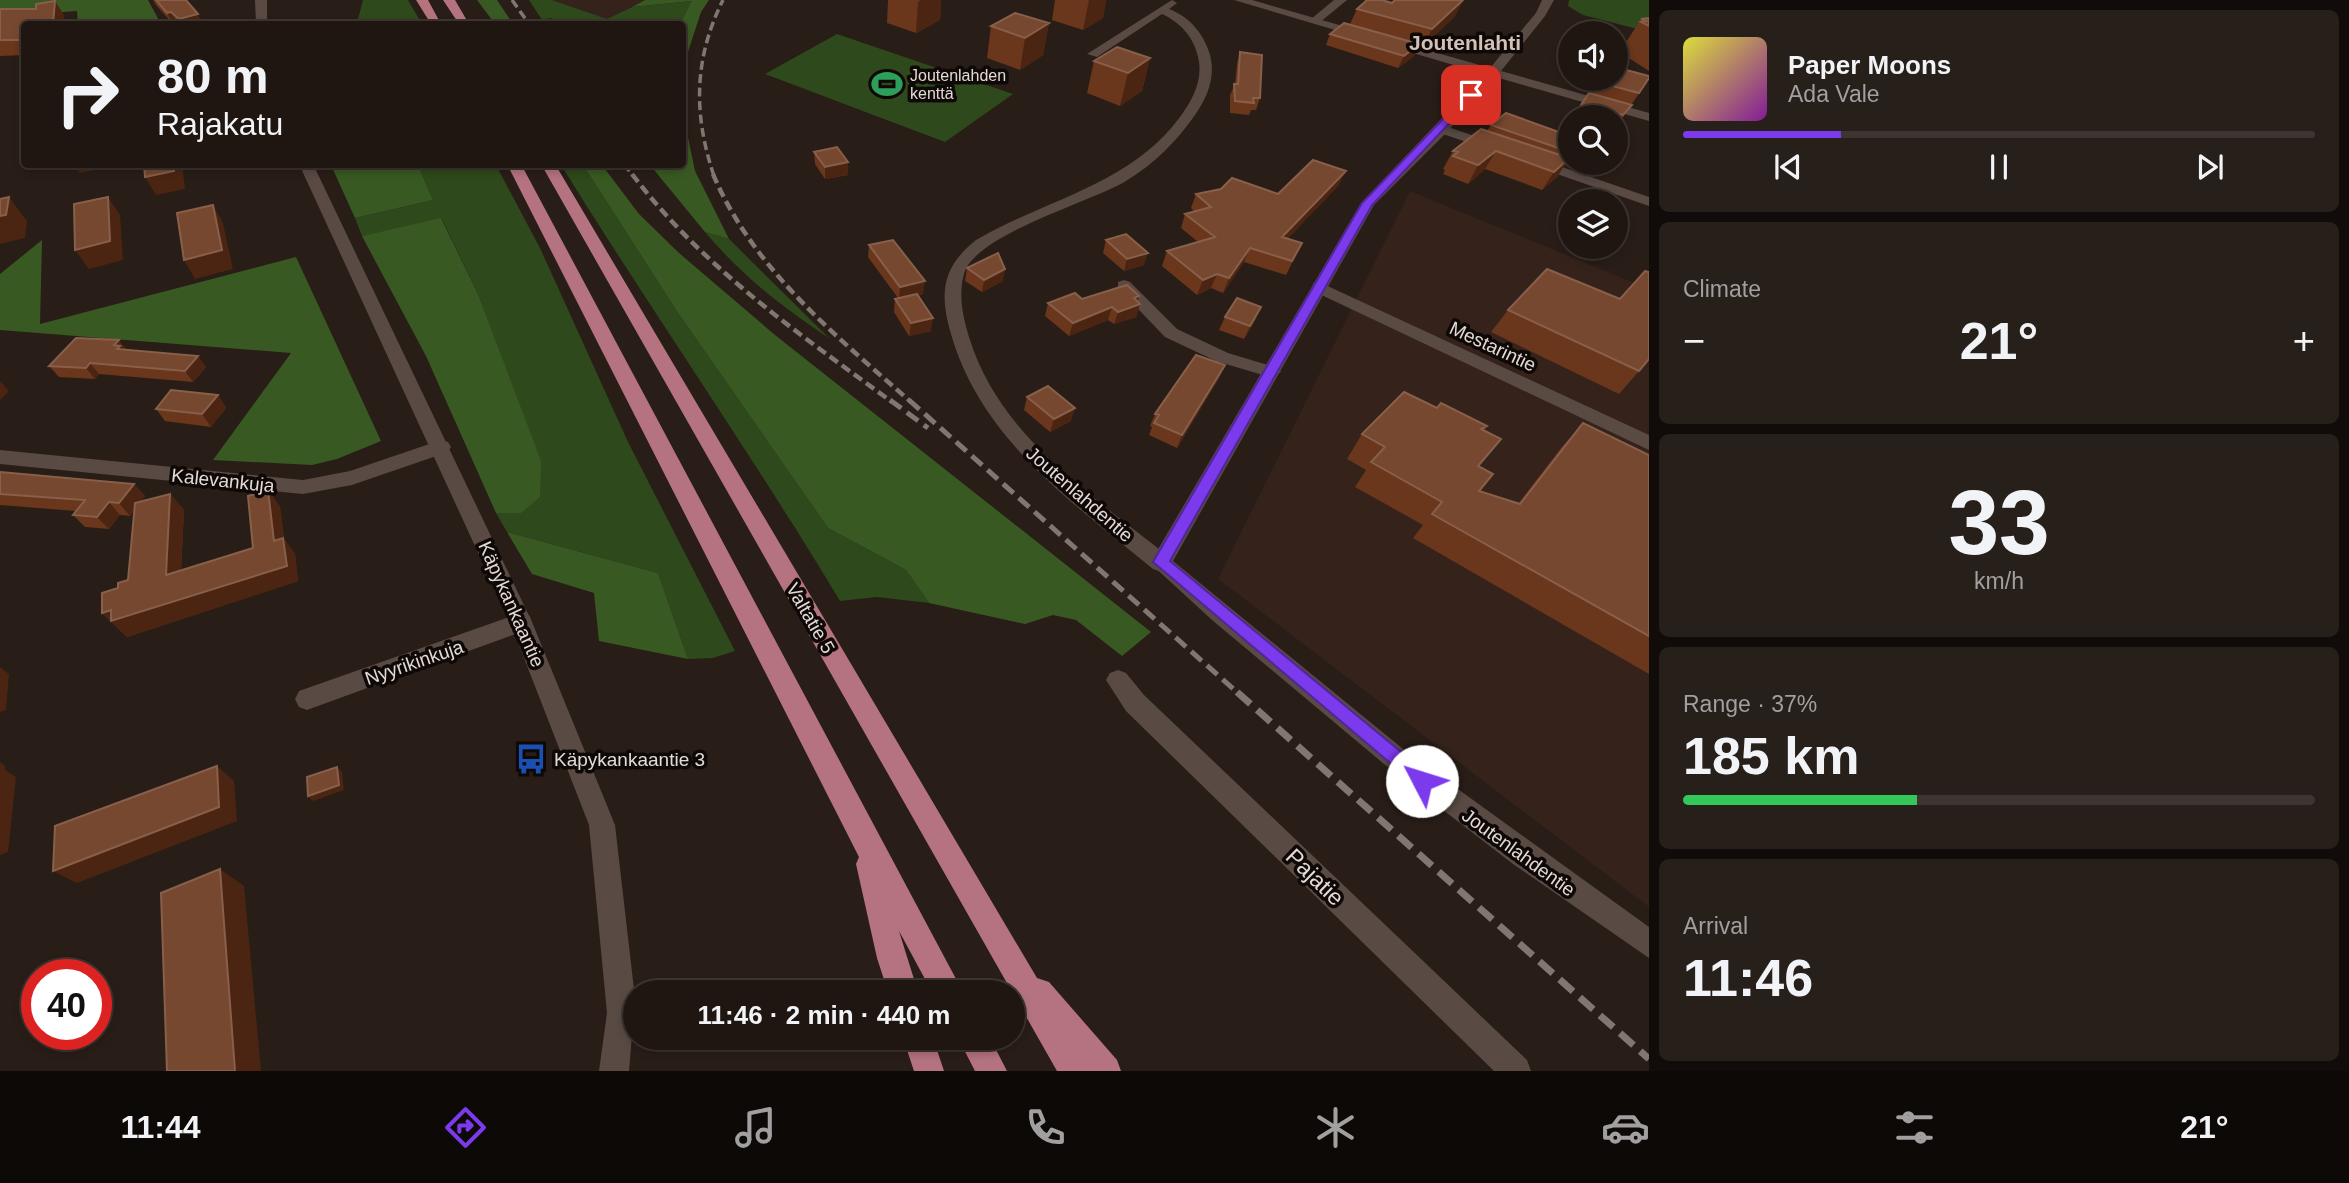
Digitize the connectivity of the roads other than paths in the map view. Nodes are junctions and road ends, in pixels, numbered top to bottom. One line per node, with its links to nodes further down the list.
1 (261, 0): 9 (street)
2 (422, 0): 10 (highway)
3 (449, 0): 11 (highway)
4 (1176, 0): 8 (street)
5 (1240, 0): 12 (street)
6 (1341, 0): 12 (street)
7 (1548, 0): 14 (street)
8 (1161, 10): 13 (street); 27 (street, Joutenlahdentie)
9 (262, 21)
10 (434, 21)
11 (462, 21)
12 (1315, 22): 14 (street)
13 (1093, 54)
14 (1493, 72): 15 (street); 16 (street)
15 (1649, 117)
16 (1442, 129): 20 (street); 22 (street)
17 (308, 168): 25 (street, Käpykankaantie)
18 (516, 168): 31 (highway)
19 (550, 168): 33 (highway, Valtatie 5)
20 (1649, 202)
21 (1124, 285): 23 (street)
22 (1320, 288): 23 (street); 24 (street, Mestarintie)
23 (1272, 372): 27 (street)
24 (1649, 443)
25 (441, 447): 26 (street, Kalevankuja); 28 (street, Käpykankaantie)
26 (0, 457)
27 (1161, 562): 32 (street, Joutenlahdentie)
28 (521, 622): 30 (street, Nyyrikinkuja); 38 (street, Käpykankaantie)
29 (1118, 680): 43 (street, Pajatie)
30 (307, 699)
31 (864, 838): 34 (highway); 35 (highway)
32 (1649, 944)
33 (1003, 949): 41 (highway, Valtatie 5); 42 (highway)
34 (899, 980)
35 (941, 980)
36 (922, 1050): 39 (highway)
37 (980, 1050): 40 (highway)
38 (614, 1071)
39 (929, 1071)
40 (992, 1071)
41 (1074, 1071)
42 (1106, 1071)
43 (1516, 1071)

